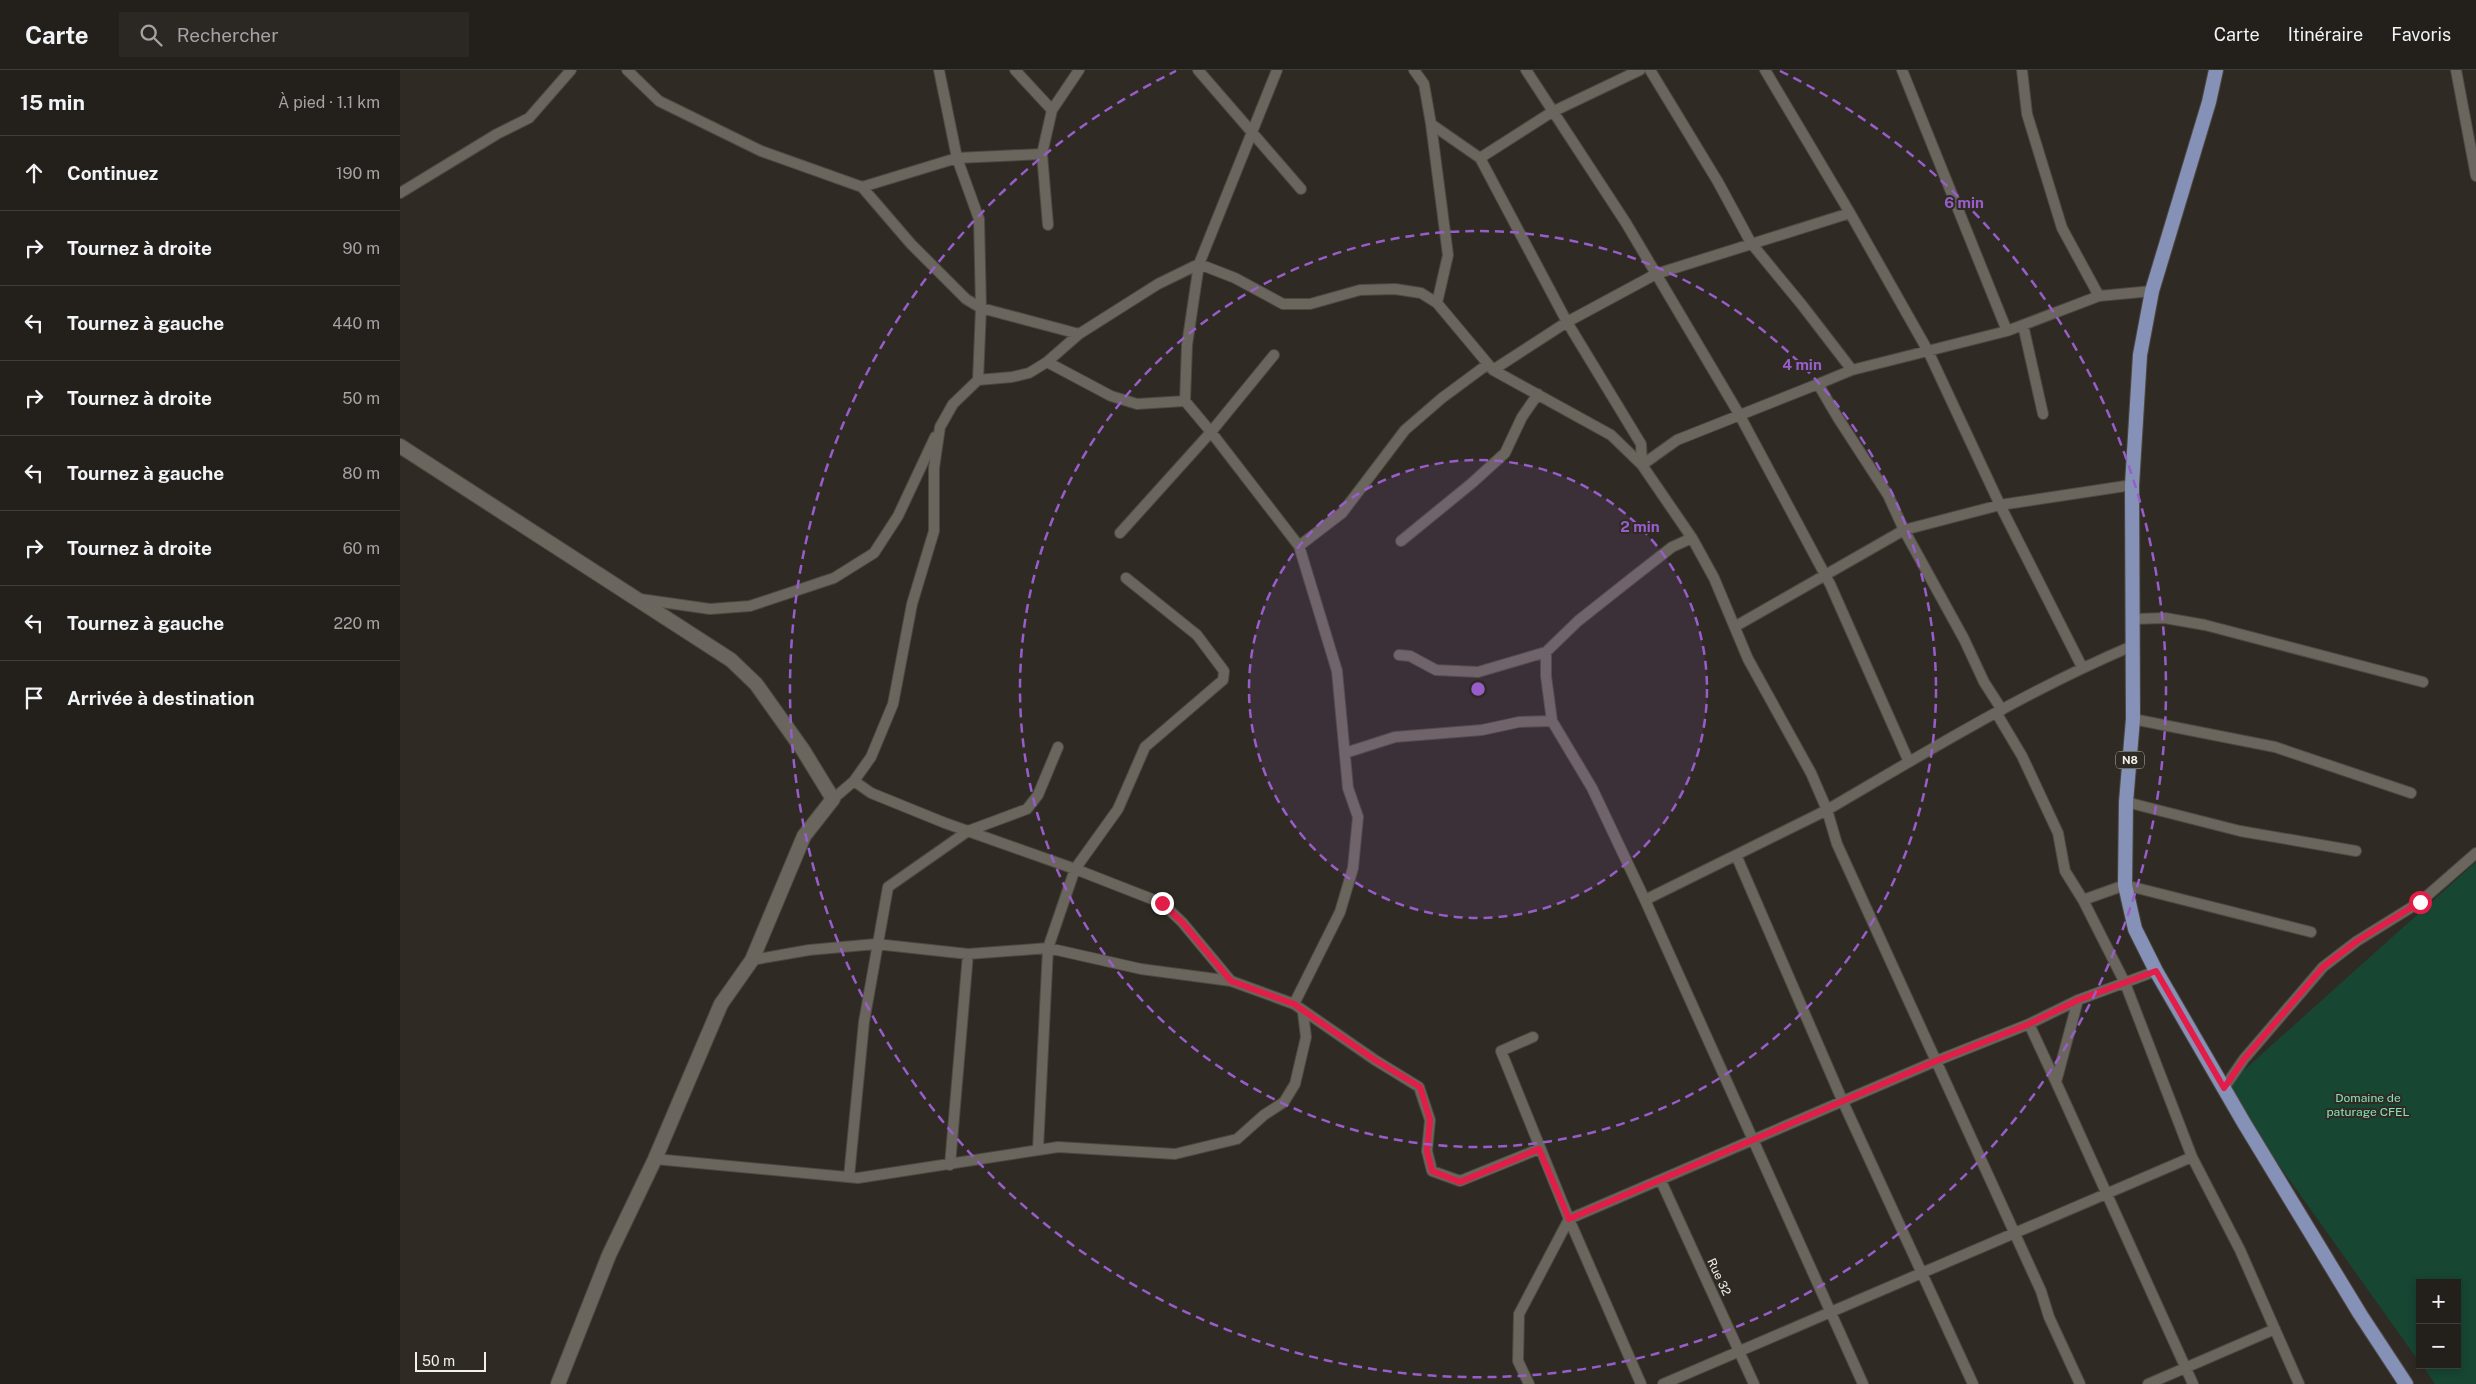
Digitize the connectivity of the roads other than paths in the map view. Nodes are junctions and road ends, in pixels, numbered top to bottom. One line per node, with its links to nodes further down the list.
1 (571, 70): 27 (street)
2 (627, 70): 25 (street)
3 (940, 70): 22 (street)
4 (1015, 70): 17 (street)
5 (1079, 70): 17 (street)
6 (1198, 70): 20 (street)
7 (1277, 70): 20 (street)
8 (1414, 70): 19 (street)
9 (1526, 70): 18 (street)
10 (1640, 70): 18 (street)
11 (1650, 70): 30 (street)
12 (1765, 70): 28 (street)
13 (1902, 70): 39 (street)
14 (2022, 70): 34 (street)
15 (2216, 70): 33 (main road, N8)
16 (2456, 70): 24 (street)
17 (1052, 110): 21 (street)
18 (1552, 112): 23 (street); 32 (street)
19 (1431, 124): 23 (street); 35 (street)
20 (1252, 133): 26 (street); 31 (street)
21 (1042, 154): 22 (street); 29 (street)
22 (957, 158): 25 (street); 36 (street)
23 (1480, 158): 37 (street)
24 (2476, 176)
25 (862, 187): 36 (street)
26 (1301, 189)
27 (400, 193)
28 (1850, 213): 30 (street); 41 (street)
29 (1048, 225)
30 (1751, 244): 32 (street); 45 (street)
31 (1199, 264): 35 (street); 40 (street); 49 (street)
32 (1656, 274): 37 (street); 50 (street)
33 (2152, 291): 34 (street); 56 (main road, N8)
34 (2099, 296): 38 (street)
35 (1437, 303): 44 (street)
36 (981, 308): 40 (street); 46 (street)
37 (1567, 322): 44 (street); 55 (street)
38 (2023, 325): 39 (street); 51 (street)
39 (2007, 331): 41 (street)
40 (1079, 334): 43 (street)
41 (1928, 351): 45 (street); 57 (street)
42 (1274, 355): 53 (street)
43 (1047, 362): 46 (street); 49 (street)
44 (1490, 367): 48 (street); 62 (street)
45 (1852, 370): 47 (street)
46 (978, 380): 52 (street)
47 (1818, 384): 50 (street); 58 (street)
48 (1538, 394): 55 (street); 61 (street)
49 (1185, 402): 53 (street)
50 (1739, 414): 55 (street); 63 (street)
51 (2043, 414)
52 (940, 427): 65 (street); 79 (street)
53 (1211, 432): 59 (street); 62 (street)
54 (400, 446): 65 (street)
55 (1642, 465): 60 (street)
56 (2132, 486): 57 (street); 66 (main road, N8)
57 (2000, 506): 58 (street); 71 (street)
58 (1904, 530): 63 (street); 73 (street)
59 (1120, 533)
60 (1692, 538): 67 (street); 69 (street)
61 (1401, 541)
62 (1299, 546): 77 (street)
63 (1825, 574): 67 (street); 78 (street)
64 (1126, 578): 88 (street)
65 (636, 599): 81 (street)
66 (2133, 619): 68 (main road, N8); 72 (street)
67 (1736, 626): 83 (street)
68 (2132, 646): 71 (street); 74 (main road, N8)
69 (1546, 652): 70 (street); 75 (street)
70 (1399, 655)
71 (2082, 667): 73 (street)
72 (2423, 682)
73 (1999, 712): 78 (street); 91 (street)
74 (2133, 719): 80 (street); 82 (main road, N8)
75 (1552, 721): 77 (street); 90 (street)
76 (1058, 747): 84 (street)
77 (1345, 753): 101 (street)
78 (1909, 762): 83 (street)
79 (854, 781): 81 (street); 84 (street)
80 (2411, 793)
81 (833, 799): 96 (street)
82 (2126, 802): 85 (street); 89 (main road, N8)
83 (1827, 810): 87 (street); 105 (street)
84 (968, 831): 88 (street); 93 (street)
85 (2356, 851)
86 (2476, 853): 107 (street)
87 (1736, 855): 90 (street); 108 (street)
88 (1075, 869): 94 (street); 98 (street)
89 (2125, 885): 91 (street); 92 (street); 97 (main road, N8)
90 (1645, 900): 109 (street)
91 (2083, 900): 99 (street)
92 (2311, 932)
93 (876, 944): 95 (street); 96 (street); 115 (street)
94 (1048, 948): 95 (street); 98 (street); 110 (street)
95 (968, 954): 114 (street)
96 (752, 960): 113 (street)
97 (2156, 971): 99 (street); 107 (main road, N8)
98 (1231, 981): 101 (street)
99 (2125, 983): 100 (street); 112 (street)
100 (2078, 1000): 103 (street); 106 (street)
101 (1294, 1004): 102 (street)
102 (1304, 1013): 110 (street); 111 (street)
103 (2029, 1024): 105 (street); 106 (street)
104 (1533, 1037): 111 (street)
105 (1936, 1061): 108 (street); 119 (street)
106 (2056, 1082): 117 (street)
107 (2224, 1088): 136 (main road, N8)
108 (1843, 1102): 109 (street); 120 (street)
109 (1752, 1141): 116 (street); 121 (street)
110 (1038, 1149): 114 (street)
111 (1539, 1149): 118 (street)
112 (2192, 1157): 117 (street); 122 (street)
113 (655, 1159): 115 (street); 125 (street)
114 (950, 1165): 115 (street)
115 (848, 1177)
116 (1661, 1181): 118 (street); 123 (street, Rue 32)
117 (2107, 1194): 119 (street); 124 (street)
118 (1569, 1219): 126 (street); 127 (street)
119 (2013, 1233): 120 (street); 132 (street)
120 (1923, 1274): 121 (street); 131 (street)
121 (1829, 1311): 123 (street); 130 (street)
122 (2275, 1329): 124 (street); 135 (street)
123 (1739, 1352): 128 (street); 129 (street, Rue 32)
124 (2186, 1368): 133 (street); 134 (street)
125 (558, 1384)
126 (1529, 1384)
127 (1641, 1384)
128 (1663, 1384)
129 (1754, 1384)
130 (1863, 1384)
131 (1973, 1384)
132 (2080, 1384)
133 (2148, 1384)
134 (2194, 1384)
135 (2299, 1384)
136 (2406, 1384)

